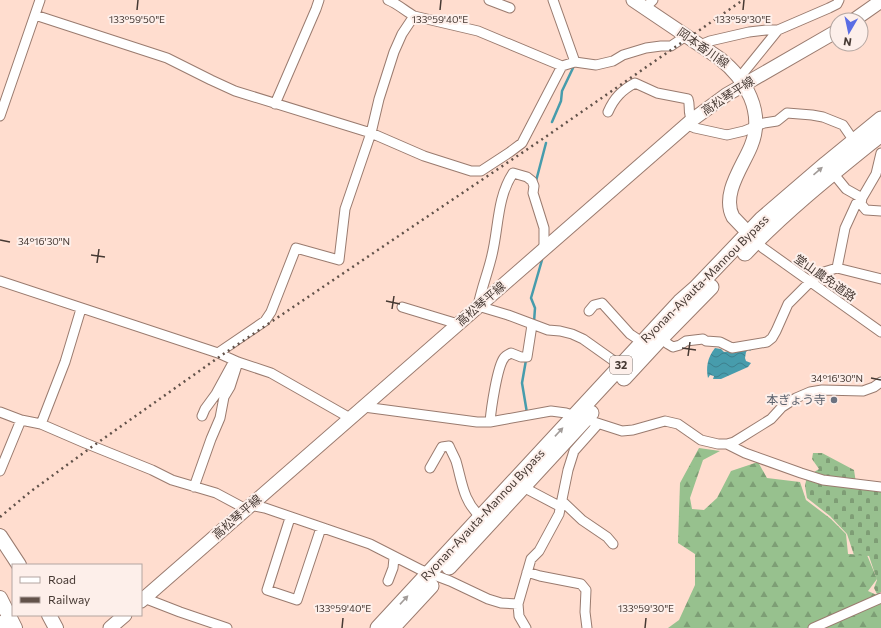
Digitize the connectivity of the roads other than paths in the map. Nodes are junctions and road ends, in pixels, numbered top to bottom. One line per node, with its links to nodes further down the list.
1 (40, 0): 12 (street)
2 (319, 0): 21 (street)
3 (490, 0): 10 (street)
4 (553, 0): 18 (street)
5 (633, 0): 9 (main road, 岡本香川線)
6 (839, 0): 14 (street)
7 (394, 1): 13 (street)
8 (881, 1): 11 (main road)
9 (649, 4): 16 (main road, 岡本香川線)
10 (510, 8)
11 (865, 12)
12 (35, 15): 21 (street); 23 (street)
13 (414, 16): 19 (street); 27 (street)
14 (778, 30): 17 (street); 20 (street)
15 (829, 35): 20 (main road, 高松琴平線)
16 (686, 36): 17 (main road, 岡本香川線); 18 (street)
17 (700, 45): 20 (main road, 岡本香川線)
18 (575, 62): 19 (street)
19 (562, 66): 27 (street)
20 (742, 81): 25 (main road, 高松琴平線); 26 (main road, 岡本香川線)
21 (275, 104): 27 (street)
22 (608, 112): 25 (street)
23 (0, 116)
24 (881, 119): 29 (highway, Ryonan-Ayauta-Mannou Bypass / 32)
25 (690, 122): 26 (street); 35 (main road, 高松琴平線)
26 (756, 126): 29 (street); 34 (main road, 岡本香川線)
27 (371, 133): 49 (street)
28 (880, 136): 31 (highway, Ryonan-Ayauta-Mannou Bypass / 32)
29 (854, 141): 34 (highway, Ryonan-Ayauta-Mannou Bypass / 32, one-way to 29)
30 (881, 153): 32 (street)
31 (833, 173): 32 (street); 34 (highway, Ryonan-Ayauta-Mannou Bypass / 32)
32 (862, 198): 33 (street); 36 (street)
33 (881, 212)
34 (752, 238): 39 (street, 堂山農免道路); 47 (highway, Ryonan-Ayauta-Mannou Bypass / 32); 48 (highway, Ryonan-Ayauta-Mannou Bypass / 32)
35 (544, 250): 40 (main road, 高松琴平線); 40 (street)
36 (837, 268): 37 (street); 39 (street)
37 (881, 279)
38 (0, 281): 42 (street)
39 (810, 282): 46 (street, 堂山農免道路); 47 (street)
40 (478, 306): 44 (main road, 高松琴平線); 45 (street)
41 (402, 307): 44 (street)
42 (81, 309): 49 (street); 60 (street)
43 (589, 311): 48 (street)
44 (458, 324): 53 (main road, 高松琴平線)
45 (532, 325): 51 (street); 59 (street)
46 (881, 332)
47 (661, 338): 48 (street); 58 (highway, Ryonan-Ayauta-Mannou Bypass / 32)
48 (642, 342): 51 (highway, Ryonan-Ayauta-Mannou Bypass / 32)
49 (218, 353): 50 (street)
50 (236, 361): 55 (street); 56 (street); 64 (street)
51 (621, 366): 58 (highway, Ryonan-Ayauta-Mannou Bypass / 32)
52 (881, 382): 61 (street)
53 (364, 407): 56 (main road, 高松琴平線); 59 (street)
54 (0, 412): 57 (street)
55 (202, 416)
56 (350, 418): 68 (main road, 高松琴平線)
57 (21, 420): 60 (street); 63 (street)
58 (586, 420): 59 (street); 61 (street); 65 (highway, Ryonan-Ayauta-Mannou Bypass / 32); 67 (street); 69 (highway, Ryonan-Ayauta-Mannou Bypass / 32, one-way to 58)
59 (490, 422)
60 (41, 424): 64 (street)
61 (727, 444): 66 (street)
62 (430, 468): 69 (street)
63 (0, 472)
64 (194, 487): 68 (street)
65 (524, 487): 67 (street); 79 (highway, Ryonan-Ayauta-Mannou Bypass / 32)
66 (881, 487)
67 (561, 504): 73 (street); 78 (street)
68 (248, 507): 70 (street); 84 (main road, 高松琴平線)
69 (481, 517): 79 (highway, Ryonan-Ayauta-Mannou Bypass / 32)
70 (290, 518): 71 (street); 71 (street)
71 (321, 528): 75 (street)
72 (0, 536): 76 (main road)
73 (613, 544)
74 (0, 550): 77 (main road)
75 (394, 558): 79 (street); 80 (street)
76 (18, 564)
77 (12, 568)
78 (528, 572): 85 (street); 102 (street)
79 (434, 575): 85 (street); 99 (highway, Ryonan-Ayauta-Mannou Bypass / 32, one-way to 79); 100 (highway, Ryonan-Ayauta-Mannou Bypass / 32)
80 (388, 581)
81 (0, 586): 86 (main road)
82 (0, 598): 93 (main road)
83 (881, 598): 103 (street)
84 (142, 600): 98 (street)
85 (518, 604): 101 (street)
86 (12, 608)
87 (17, 616): 94 (main road)
88 (41, 616): 95 (main road)
89 (50, 616): 96 (main road)
90 (124, 616): 97 (main road)
91 (0, 623): 92 (main road)
92 (3, 628)
93 (14, 628)
94 (23, 628)
95 (48, 628)
96 (56, 628)
97 (110, 628)
98 (227, 628)
99 (378, 628)
100 (392, 628)
101 (526, 628)
102 (587, 628)
103 (813, 628)

